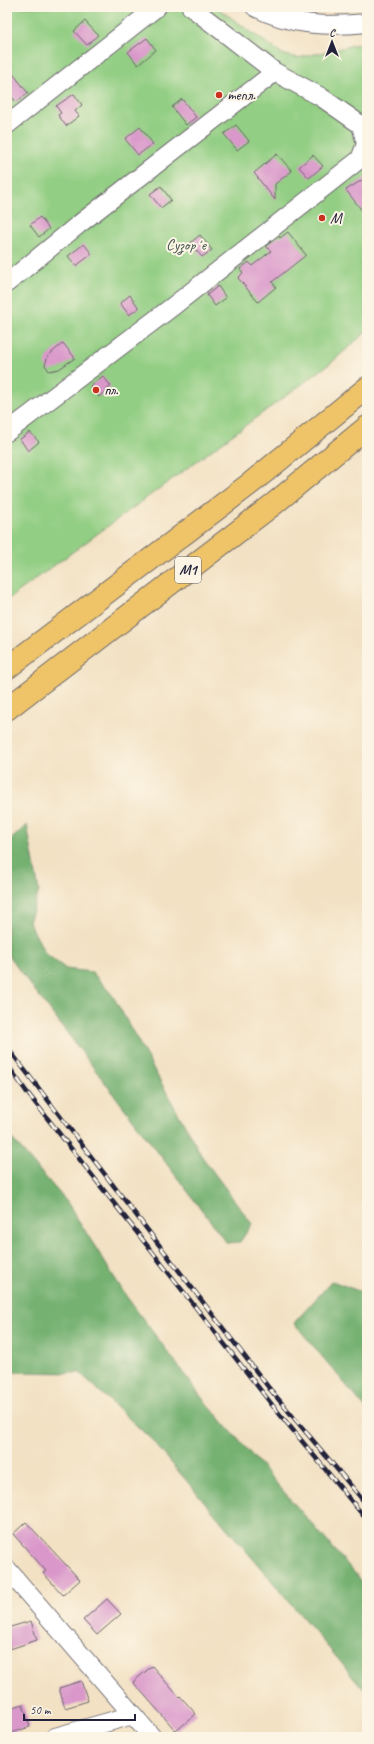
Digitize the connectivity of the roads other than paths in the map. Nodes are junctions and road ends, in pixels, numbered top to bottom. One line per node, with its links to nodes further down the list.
1 (157, 7): 7 (street)
2 (191, 7): 5 (street)
3 (255, 7): 4 (street)
4 (367, 22)
5 (275, 72): 6 (street); 8 (street)
6 (364, 123): 11 (street)
7 (7, 125)
8 (7, 283)
9 (367, 388): 12 (highway, М1)
10 (367, 427): 13 (highway, М1)
11 (7, 432)
12 (7, 668)
13 (7, 709)
14 (7, 1569): 15 (street)
15 (133, 1715): 16 (street); 17 (street)
16 (55, 1737)
17 (152, 1737)

